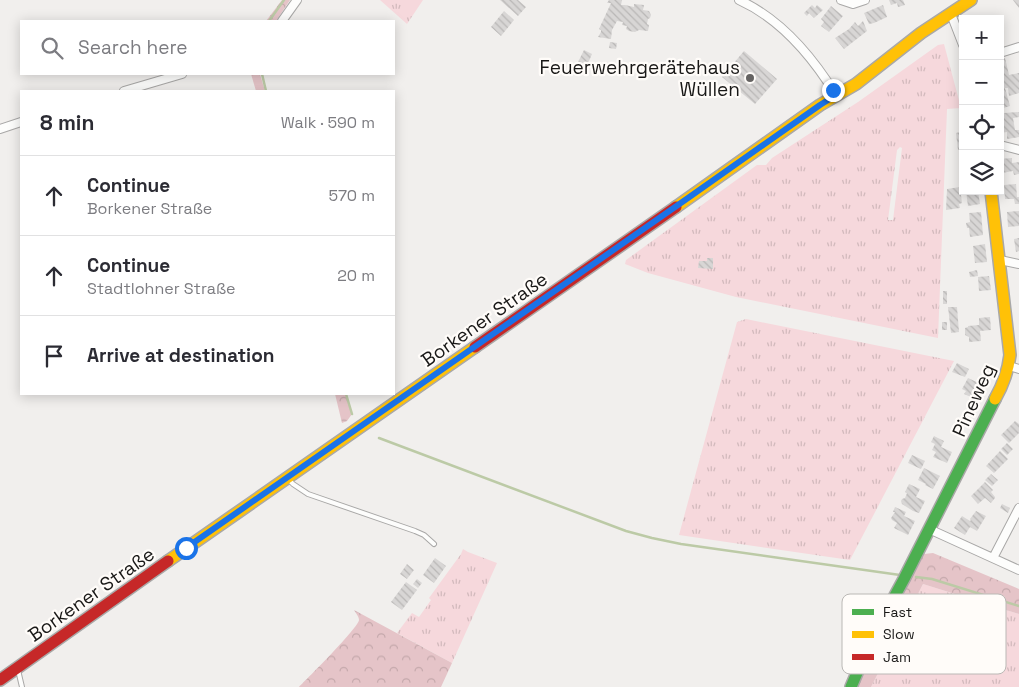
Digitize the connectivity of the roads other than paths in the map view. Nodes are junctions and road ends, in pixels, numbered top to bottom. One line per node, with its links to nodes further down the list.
1 (297, 0): 7 (street)
2 (739, 0): 13 (street)
3 (841, 0): 4 (street)
4 (865, 0)
5 (971, 0): 6 (main road, Borkener Straße)
6 (951, 14): 8 (street); 13 (main road, Borkener Straße)
7 (283, 20)
8 (959, 35)
9 (1019, 47): 10 (street)
10 (1004, 52)
11 (179, 75): 12 (street)
12 (127, 90)
13 (836, 95): 22 (main road, Borkener Straße)
14 (20, 122): 15 (street)
15 (0, 129)
16 (1004, 146): 17 (street)
17 (1019, 150)
18 (992, 195): 19 (main road, Pineweg)
19 (1000, 260): 20 (street); 21 (main road, Pineweg)
20 (1019, 264)
21 (1014, 367): 24 (main road, Pineweg)
22 (288, 478): 25 (lane); 29 (main road, Borkener Straße)
23 (1019, 508): 26 (street)
24 (929, 530): 26 (street); 28 (main road, Pineweg)
25 (434, 544)
26 (993, 558): 27 (street)
27 (1019, 570)
28 (896, 594)
29 (17, 668): 31 (main road, Borkener Straße); 32 (lane)
30 (857, 674): 33 (main road, Pineweg)
31 (0, 680)
32 (22, 687)
33 (851, 687)

